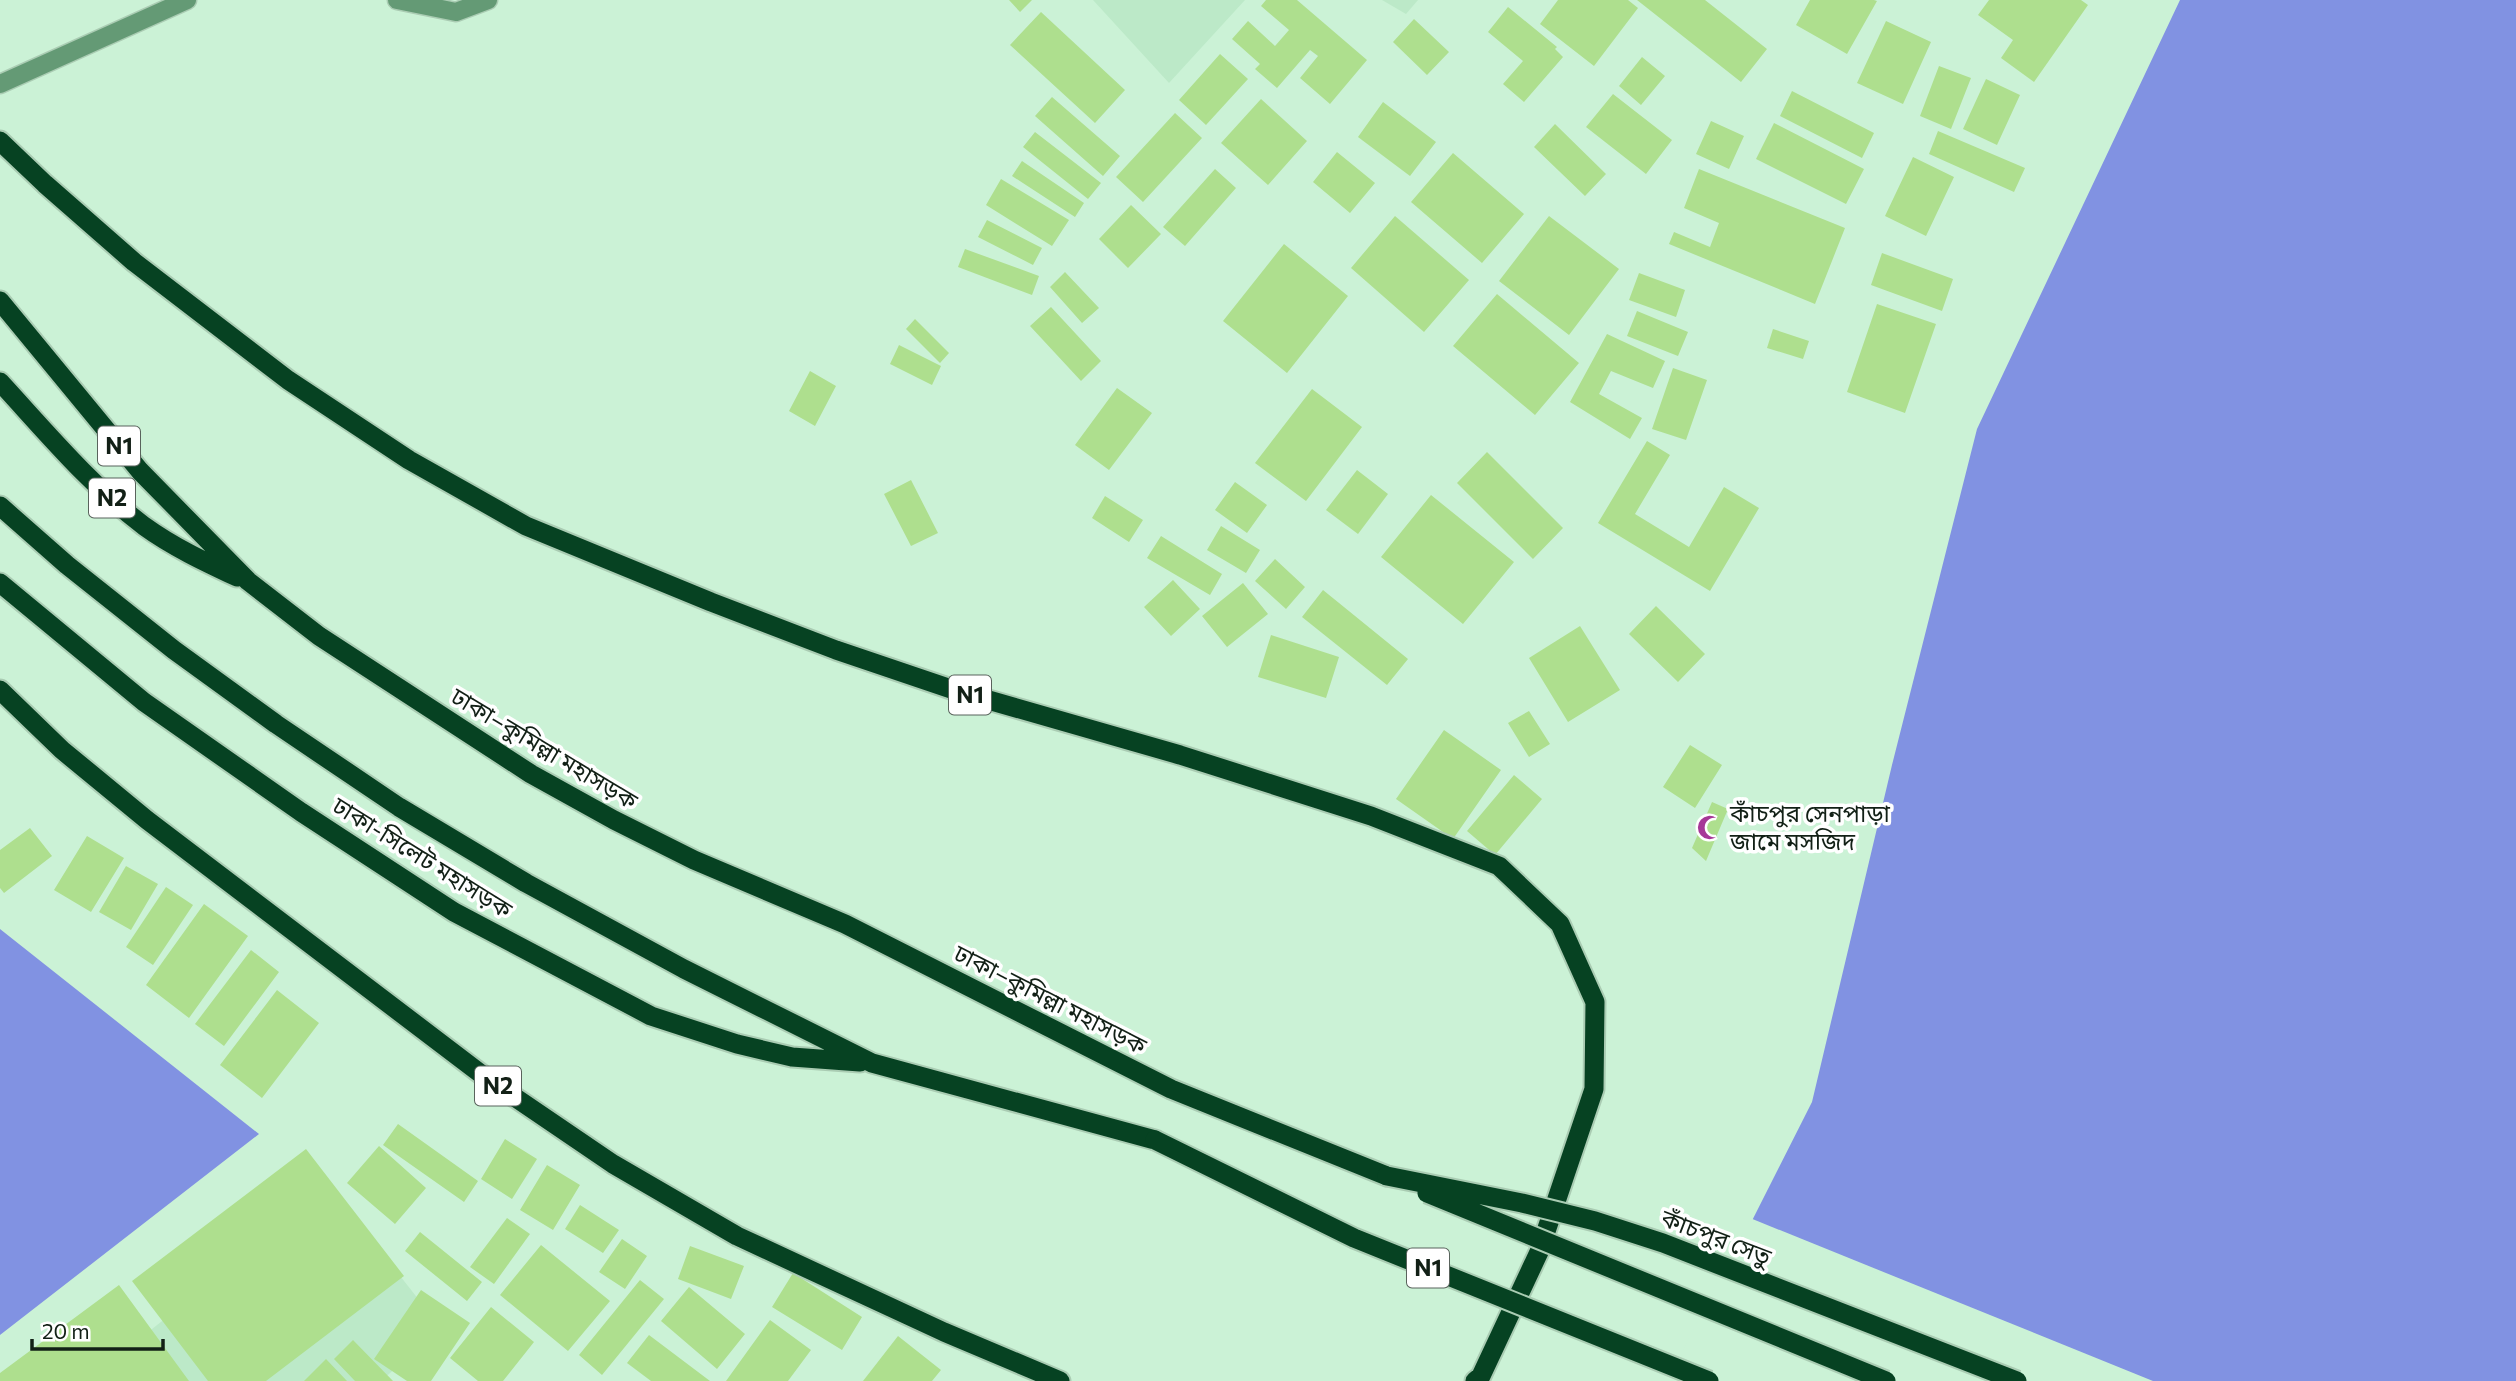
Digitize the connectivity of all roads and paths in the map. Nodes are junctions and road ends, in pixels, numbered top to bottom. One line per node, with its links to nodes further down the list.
1 (187, 0): 4 (lane)
2 (397, 0): 3 (lane)
3 (488, 0)
4 (0, 84)
5 (0, 141): 16 (highway, N1)
6 (0, 302): 9 (highway, ঢাকা–কুমিল্লা মহাসড়ক / N1)
7 (0, 382): 9 (highway, N2)
8 (0, 506): 12 (highway, N1)
9 (248, 581): 13 (highway, ঢাকা–কুমিল্লা মহাসড়ক / N1)
10 (0, 583): 12 (highway, ঢাকা-সিলেট মহাসড়ক)
11 (0, 690): 15 (highway, N2)
12 (872, 1063): 17 (highway, N1, bridge)
13 (1171, 1089): 14 (highway, কাঁচপুর সেতু / N1)
14 (1387, 1176): 18 (highway, কাঁচপুর সেতু / N1, bridge); 19 (highway, কাঁচপুর সেতু, bridge)
15 (1060, 1381)
16 (1475, 1381)
17 (1709, 1381)
18 (1886, 1381)
19 (2017, 1381)

